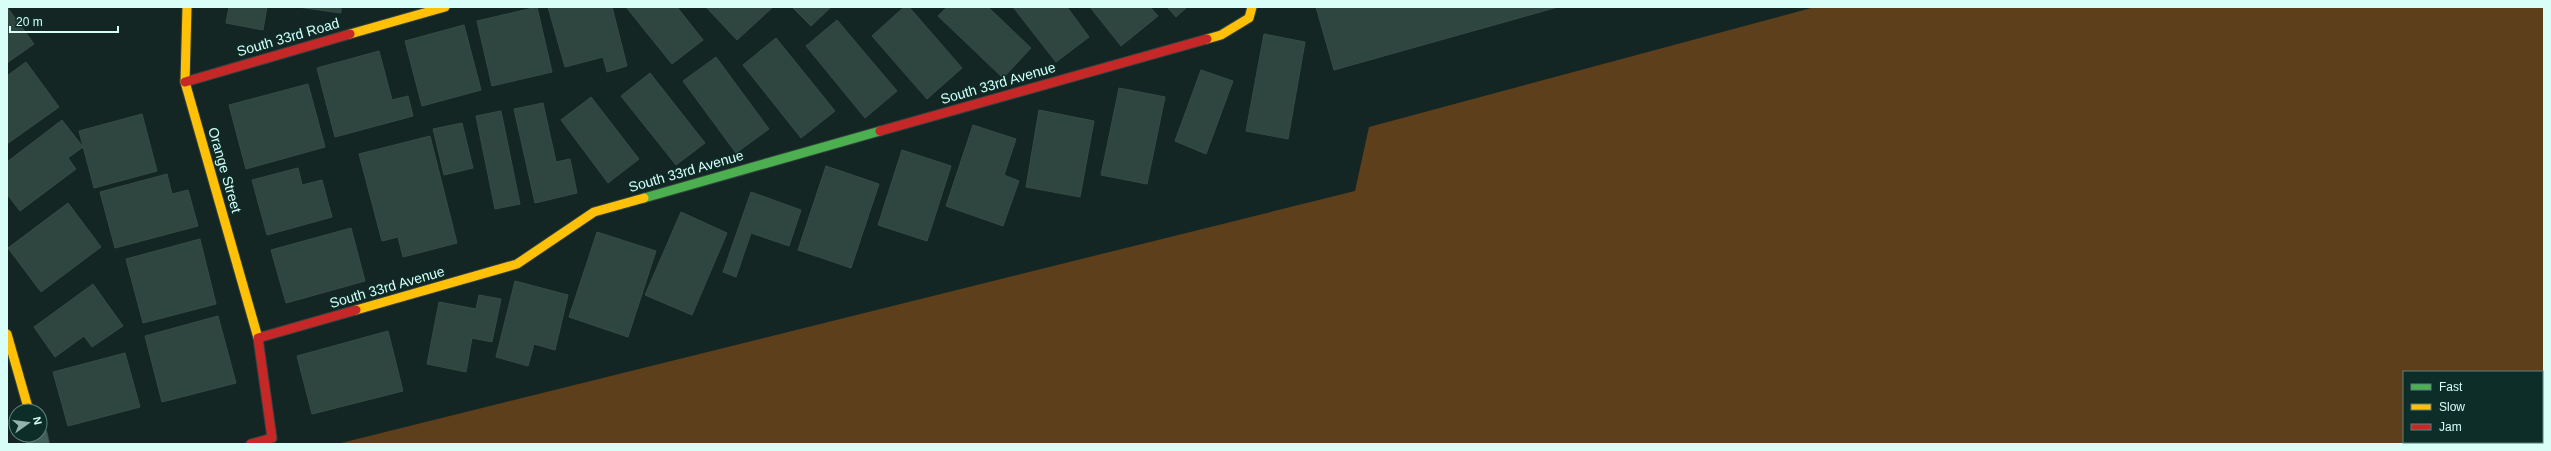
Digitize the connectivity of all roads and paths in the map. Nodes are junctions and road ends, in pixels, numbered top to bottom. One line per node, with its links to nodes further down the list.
1 (187, 7): 4 (street, Orange Street)
2 (445, 7): 4 (street, South 33rd Road)
3 (1252, 7): 6 (street, South 33rd Avenue)
4 (185, 82): 6 (street, Orange Street)
5 (7, 334): 7 (street)
6 (258, 338): 8 (street)
7 (27, 403)
8 (251, 444)

